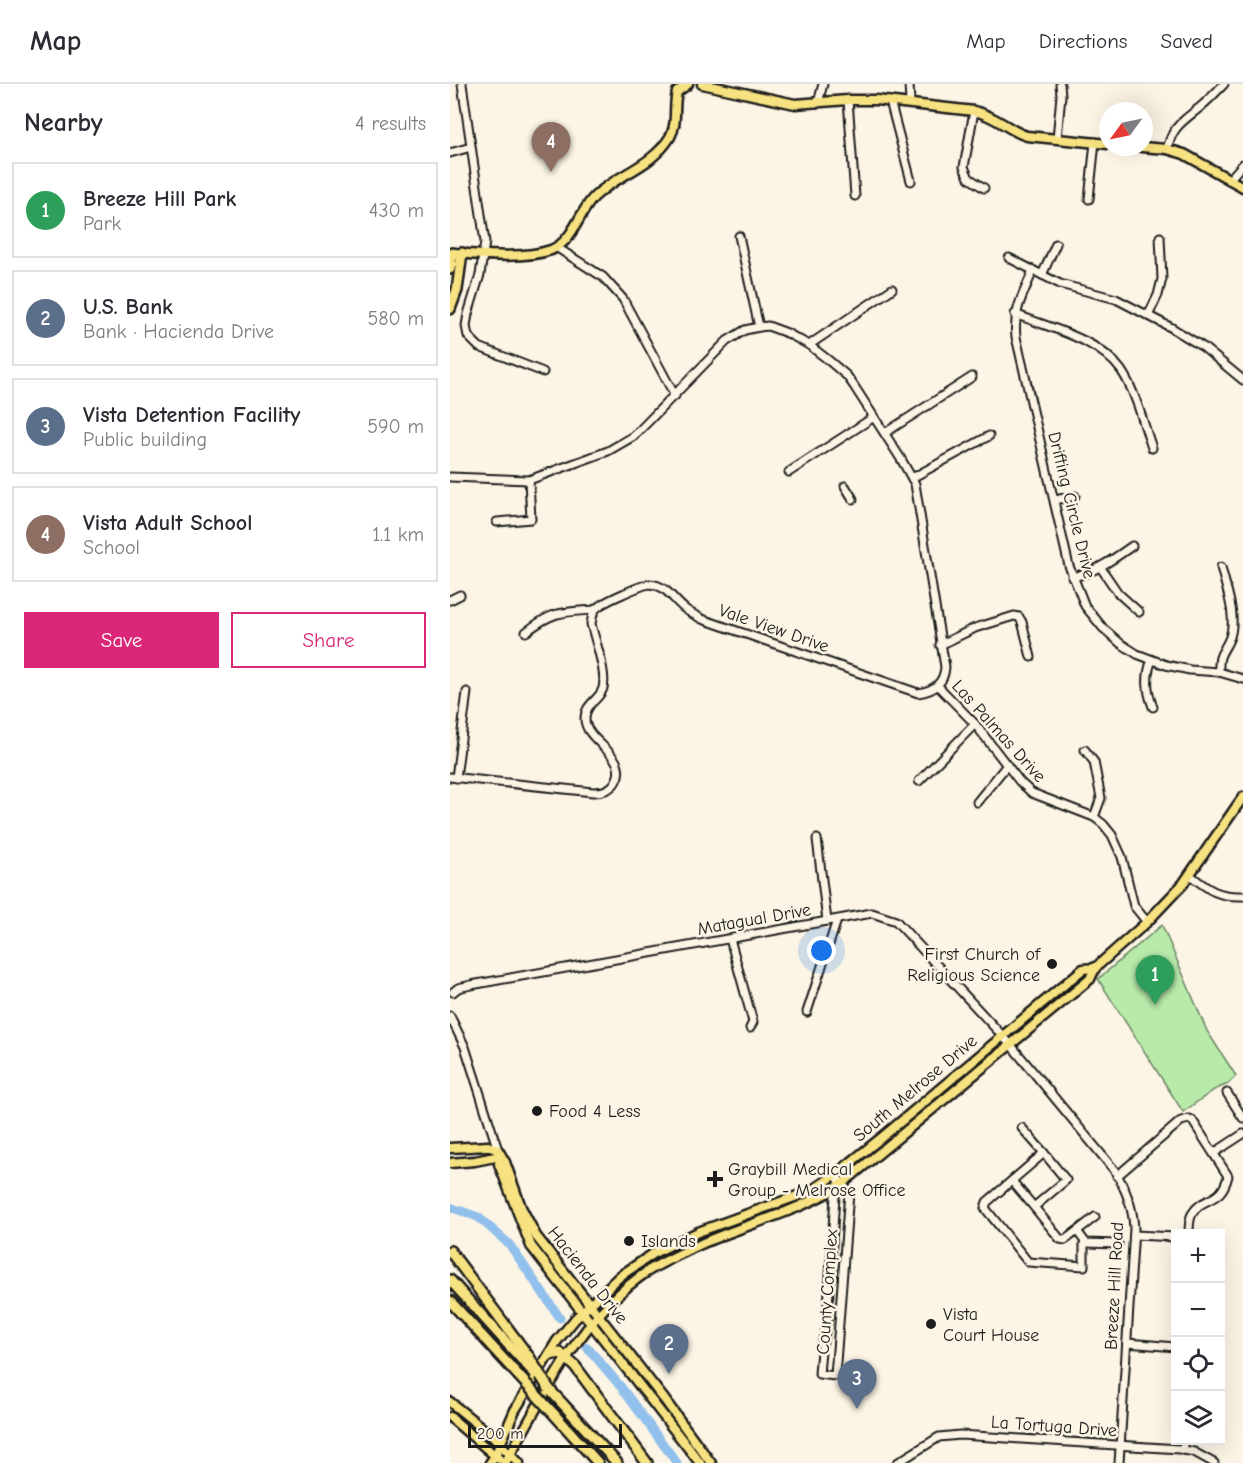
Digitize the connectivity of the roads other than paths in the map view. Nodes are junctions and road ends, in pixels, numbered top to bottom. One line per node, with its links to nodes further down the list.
1 (462, 84): 16 (street)
2 (688, 84): 30 (main road)
3 (703, 84): 10 (main road)
4 (823, 84): 10 (street)
5 (909, 84): 11 (street)
6 (1060, 84): 13 (street)
7 (1224, 84): 18 (street)
8 (848, 100): 9 (main road); 10 (main road); 25 (street)
9 (890, 101): 11 (main road); 22 (street)
10 (818, 103)
11 (910, 103): 12 (main road)
12 (974, 111): 13 (main road); 24 (street)
13 (1057, 139): 14 (main road)
14 (1095, 142): 15 (main road); 26 (street)
15 (1099, 143)
16 (471, 147): 19 (street); 33 (street)
17 (1153, 148): 18 (main road)
18 (1167, 149): 21 (main road)
19 (450, 153)
20 (1243, 164): 21 (street)
21 (1229, 180): 23 (main road)
22 (911, 181)
23 (1243, 187)
24 (984, 188)
25 (855, 196)
26 (1089, 199)
27 (739, 236): 42 (street)
28 (1160, 237): 41 (street)
29 (1056, 244): 37 (street)
30 (556, 247): 33 (main road); 47 (street)
31 (451, 252): 32 (main road); 35 (highway)
32 (462, 253): 33 (main road); 39 (highway)
33 (483, 254): 44 (street)
34 (1009, 258): 36 (street)
35 (450, 269)
36 (1034, 271): 37 (street); 40 (street, Drifting Circle Drive)
37 (1042, 274): 41 (street)
38 (892, 289): 43 (street)
39 (450, 309)
40 (1016, 314): 51 (street); 59 (street, Drifting Circle Drive)
41 (1148, 316): 46 (street)
42 (759, 327): 43 (street); 47 (street)
43 (809, 345): 48 (street)
44 (543, 372)
45 (972, 377): 49 (street)
46 (1243, 380)
47 (675, 396): 55 (street)
48 (874, 417): 49 (street); 52 (street)
49 (885, 434): 54 (street)
50 (990, 436): 54 (street)
51 (1152, 448)
52 (789, 472)
53 (450, 477): 55 (street)
54 (912, 478): 70 (street)
55 (529, 480): 60 (street)
56 (845, 486): 58 (street)
57 (1075, 496): 59 (street)
58 (853, 499)
59 (1055, 500): 64 (street, Drifting Circle Drive)
60 (497, 522)
61 (1132, 546): 63 (street)
62 (1221, 567): 73 (street)
63 (1101, 568): 64 (street); 68 (street)
64 (1072, 577): 72 (street, Drifting Circle Drive)
65 (460, 595): 66 (street)
66 (450, 600)
67 (594, 610): 69 (street); 75 (street, Vale View Drive); 81 (street)
68 (1138, 612)
69 (526, 632)
70 (940, 645): 71 (street); 75 (street)
71 (1031, 657)
72 (1152, 660): 73 (street, Drifting Circle Drive); 77 (street)
73 (1219, 672): 74 (street, Drifting Circle Drive)
74 (1243, 679)
75 (938, 686): 78 (street, Las Palmas Drive)
76 (467, 692): 81 (street)
77 (1153, 707)
78 (975, 724): 80 (street, Las Palmas Drive); 82 (street)
79 (1085, 750): 85 (street)
80 (1007, 765): 84 (street); 85 (street, Las Palmas Drive)
81 (453, 777)
82 (919, 782)
83 (1243, 797): 87 (main road, South Melrose Drive)
84 (977, 802)
85 (1094, 817): 91 (street, Las Palmas Drive)
86 (817, 840): 90 (street)
87 (1190, 875): 88 (street); 91 (main road, South Melrose Drive)
88 (1243, 896)
89 (837, 920): 90 (street, Matagual Drive); 95 (street); 98 (street, Matagual Drive)
90 (827, 921): 92 (street, Matagual Drive)
91 (1147, 922): 93 (main road, South Melrose Drive)
92 (730, 939): 94 (street, Matagual Drive); 97 (street)
93 (1095, 968): 98 (main road, South Melrose Drive); 99 (main road, South Melrose Drive)
94 (453, 992)
95 (807, 1012)
96 (450, 1016): 105 (street, Hacienda Drive)
97 (750, 1028)
98 (1003, 1037): 99 (street, Matagual Drive); 109 (main road, South Melrose Drive)
99 (1010, 1044): 110 (street, Breeze Hill Road); 112 (main road, South Melrose Drive)
100 (1227, 1093): 101 (street)
101 (1243, 1118)
102 (1022, 1128): 106 (street)
103 (1243, 1134): 107 (street)
104 (450, 1148): 105 (main road)
105 (500, 1153): 108 (main road); 124 (main road, Hacienda Drive); 126 (main road, Hacienda Drive)
106 (1044, 1153): 111 (street); 113 (street)
107 (1214, 1153): 110 (street); 115 (street)
108 (450, 1163)
109 (835, 1175): 112 (street); 124 (main road, South Melrose Drive)
110 (1118, 1176): 117 (street, Breeze Hill Road)
111 (1012, 1181): 113 (street); 119 (street)
112 (843, 1183): 112 (street, County Complex); 127 (main road, South Melrose Drive)
113 (1034, 1207): 116 (street)
114 (1095, 1217): 116 (street)
115 (1189, 1229)
116 (1077, 1231): 119 (street)
117 (1134, 1235): 118 (street); 129 (street, Breeze Hill Road)
118 (1171, 1238)
119 (1086, 1243): 120 (street)
120 (1118, 1244)
121 (450, 1251): 134 (highway)
122 (450, 1281): 134 (highway)
123 (450, 1301): 131 (highway)
124 (589, 1305): 126 (main road, South Melrose Drive); 127 (main road, Hacienda Drive)
125 (450, 1310): 131 (highway)
126 (582, 1312): 128 (main road, Hacienda Drive); 132 (main road, South Melrose Drive)
127 (598, 1314): 128 (main road, South Melrose Drive); 149 (main road, Hacienda Drive)
128 (591, 1323): 133 (main road, South Melrose Drive); 148 (main road, Hacienda Drive)
129 (1127, 1343): 130 (street); 138 (street, Breeze Hill Road)
130 (1171, 1347)
131 (497, 1352): 145 (highway, bridge)
132 (550, 1355): 133 (highway); 137 (main road, South Melrose Drive)
133 (567, 1357): 141 (main road, South Melrose Drive); 147 (highway)
134 (526, 1360): 146 (highway, bridge)
135 (450, 1402): 137 (main road)
136 (450, 1417): 142 (main road)
137 (501, 1444): 141 (main road); 142 (main road, South Melrose Drive)
138 (1120, 1445): 140 (street, La Tortuga Drive); 150 (street, La Tortuga Drive); 151 (street, Breeze Hill Road)
139 (1184, 1445): 140 (street)
140 (1183, 1450): 152 (street, La Tortuga Drive)
141 (510, 1454): 143 (main road, South Melrose Drive); 144 (main road)
142 (493, 1459): 143 (main road)
143 (505, 1463)
144 (519, 1463)
145 (598, 1463)
146 (617, 1463)
147 (646, 1463)
148 (700, 1463)
149 (711, 1463)
150 (897, 1463)
151 (1119, 1463)
152 (1214, 1463)

